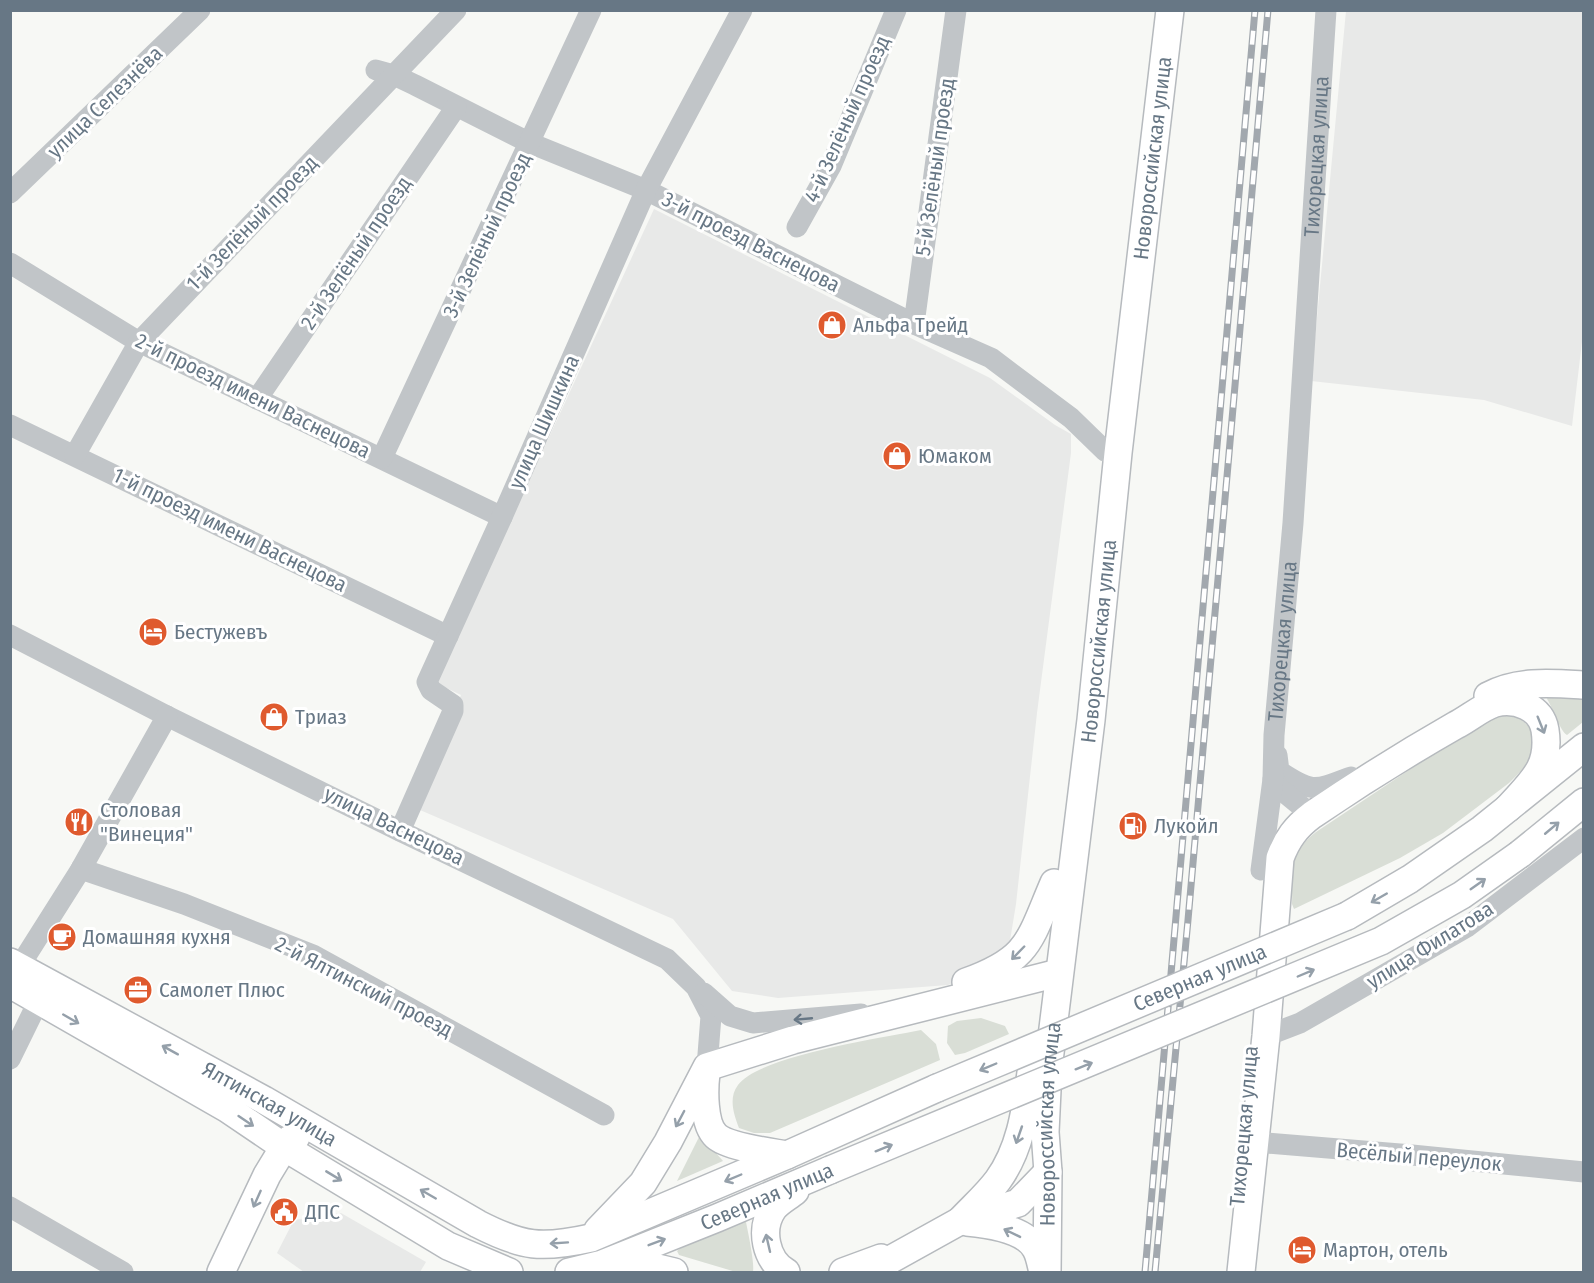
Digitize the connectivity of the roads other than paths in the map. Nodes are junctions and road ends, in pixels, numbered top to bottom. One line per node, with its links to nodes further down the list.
1 (200, 10): 14 (street, улица Селезнёва)
2 (456, 10): 10 (street, 1-й Зелёный проезд)
3 (591, 10): 12 (street, 3-й Зелёный проезд)
4 (742, 10): 13 (street, улица Шишкина)
5 (896, 10): 15 (street, 4-й Зелёный проезд)
6 (956, 10): 17 (street, 5-й Зелёный проезд)
7 (1155, 10): 21 (main road, Новороссийская улица)
8 (1170, 10): 21 (main road, Новороссийская улица)
9 (1326, 10): 30 (street, Тихорецкая улица)
10 (385, 73): 11 (street, 3-й проезд Васнецова); 18 (street, 1-й Зелёный проезд)
11 (456, 107): 12 (street, 3-й проезд Васнецова); 19 (street, 2-й Зелёный проезд)
12 (530, 142): 13 (street, 3-й проезд Васнецова); 23 (street, 3-й Зелёный проезд)
13 (646, 190): 17 (street, 3-й проезд Васнецова); 24 (street, улица Шишкина)
14 (10, 193)
15 (797, 227)
16 (10, 263): 18 (street, 2-й проезд имени Васнецова)
17 (914, 324): 21 (street, 3-й проезд Васнецова)
18 (139, 342): 19 (street, 2-й проезд имени Васнецова); 22 (street, 1-й Зелёный проезд)
19 (257, 399): 23 (street, 2-й проезд имени Васнецова)
20 (10, 425): 22 (street, 1-й проезд имени Васнецова)
21 (1111, 452): 40 (main road, Новороссийская улица); 42 (main road, Новороссийская улица)
22 (75, 455): 26 (street, 1-й проезд имени Васнецова)
23 (382, 458): 24 (street, 2-й проезд имени Васнецова)
24 (502, 517): 26 (street, улица Шишкина)
25 (10, 635): 28 (street, улица Васнецова)
26 (448, 636): 36 (street, улица Шишкина)
27 (1584, 685): 31 (main road)
28 (167, 716): 36 (street, улица Васнецова); 39 (street)
29 (1584, 747): 33 (main road, Северная улица)
30 (1276, 775): 31 (street); 34 (street); 35 (street); 38 (street, Тихорецкая улица)
31 (1351, 777): 34 (main road)
32 (1584, 802): 57 (main road, Северная улица, one-way to 32, bridge)
33 (1508, 808): 34 (main road, one-way to 33); 54 (main road, Северная улица, one-way to 54, bridge)
34 (1307, 811): 35 (main road); 38 (main road)
35 (1278, 827): 38 (main road)
36 (400, 831): 43 (street, улица Васнецова)
37 (1584, 838): 47 (street, улица Филатова)
38 (1270, 864): 47 (main road, Тихорецкая улица); 73 (main road, Тихорецкая улица)
39 (81, 868): 41 (street); 50 (street, 2-й Ялтинский проезд)
40 (1054, 883): 42 (main road, Новороссийская улица); 45 (main road, one-way to 45)
41 (13, 971): 44 (main road, Ялтинская улица); 51 (main road, Ялтинская улица, one-way to 41)
42 (1050, 975): 45 (main road); 55 (main road, Новороссийская улица); 59 (main road, Новороссийская улица, one-way to 59)
43 (696, 987): 46 (street, one-way to 43); 49 (street, улица Васнецова)
44 (39, 1000): 48 (street); 53 (main road, Ялтинская улица, one-way to 53)
45 (930, 1005): 46 (main road)
46 (882, 1017): 49 (main road)
47 (1266, 1036): 52 (main road, Тихорецкая улица)
48 (10, 1059)
49 (707, 1067): 54 (main road, Северная улица); 60 (main road, one-way to 60)
50 (604, 1114)
51 (330, 1137): 53 (main road); 62 (main road, Ялтинская улица, one-way to 51)
52 (1254, 1142): 56 (street, Весёлый переулок); 74 (main road, Тихорецкая улица)
53 (284, 1147): 65 (main road, one-way to 65); 66 (main road, Ялтинская улица, one-way to 66)
54 (787, 1155): 60 (main road, Северная улица, one-way to 60)
55 (1048, 1172): 59 (main road); 72 (main road, Новороссийская улица)
56 (1584, 1172)
57 (810, 1179): 63 (main road, Северная улица, one-way to 57); 69 (main road, one-way to 57)
58 (10, 1207): 64 (street)
59 (960, 1221): 61 (main road); 72 (main road, one-way to 59)
60 (591, 1238): 62 (main road, Северная улица, one-way to 62)
61 (916, 1244): 70 (main road); 71 (main road)
62 (527, 1245)
63 (602, 1264): 67 (main road, Северная улица); 68 (main road, Северная улица)
64 (123, 1272)
65 (221, 1272)
66 (508, 1272)
67 (569, 1272)
68 (674, 1272)
69 (786, 1272)
70 (843, 1272)
71 (868, 1272)
72 (1045, 1272)
73 (1230, 1272)
74 (1241, 1272)

